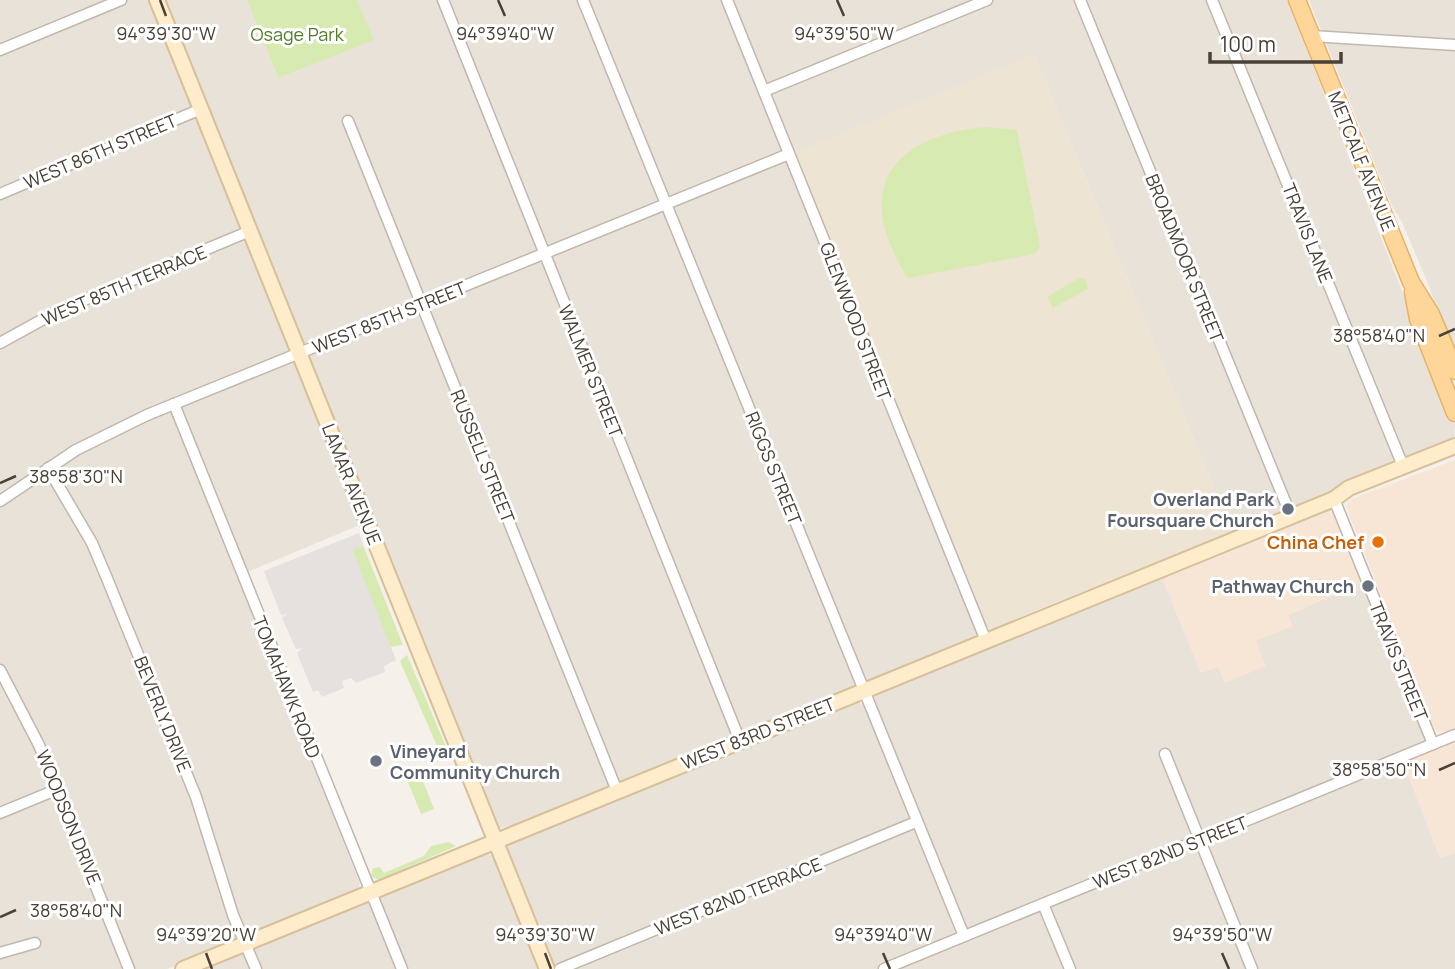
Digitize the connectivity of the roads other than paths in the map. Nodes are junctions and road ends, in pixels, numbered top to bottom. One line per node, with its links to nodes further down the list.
1 (121, 0): 12 (street)
2 (157, 0): 14 (street, LAMAR AVENUE)
3 (443, 0): 20 (street, WALMER STREET)
4 (583, 0): 18 (street, RIGGS STREET)
5 (727, 0): 13 (street, GLENWOOD STREET)
6 (985, 0): 13 (street)
7 (1080, 0): 34 (street, BROADMOOR STREET)
8 (1212, 0): 30 (street, TRAVIS LANE)
9 (1297, 0): 10 (main road, METCALF AVENUE)
10 (1312, 36): 11 (street); 21 (main road, METCALF AVENUE)
11 (1455, 45)
12 (0, 50)
13 (764, 92): 16 (street, GLENWOOD STREET)
14 (201, 109): 17 (street, WEST 86TH STREET); 19 (street, LAMAR AVENUE)
15 (348, 121): 22 (street, RUSSELL STREET)
16 (789, 154): 18 (street, WEST 85TH STREET); 35 (street, GLENWOOD STREET)
17 (0, 194)
18 (665, 203): 20 (street, WEST 85TH STREET); 37 (street, RIGGS STREET)
19 (250, 231): 23 (street, WEST 85TH TERRACE); 24 (street, LAMAR AVENUE)
20 (545, 253): 22 (street, WEST 85TH STREET); 39 (street, WALMER STREET)
21 (1411, 282): 25 (main road, METCALF AVENUE); 27 (main road, METCALF AVENUE)
22 (422, 303): 24 (street, WEST 85TH STREET); 43 (street, RUSSELL STREET)
23 (0, 343)
24 (299, 353): 26 (street, WEST 85TH STREET); 47 (street, LAMAR AVENUE)
25 (1455, 371)
26 (174, 404): 31 (street, WEST 85TH STREET); 48 (street, TOMAHAWK ROAD)
27 (1455, 413)
28 (1455, 446): 30 (street, WEST 83RD STREET)
29 (1455, 454): 32 (street, WEST 83RD STREET)
30 (1403, 466): 32 (street, WEST 83RD STREET)
31 (48, 468): 33 (street, WEST 85TH STREET); 52 (street, BEVERLY DRIVE)
32 (1334, 499): 34 (street, WEST 83RD STREET); 40 (street, TRAVIS STREET)
33 (0, 501)
34 (1291, 516): 35 (street, WEST 83RD STREET)
35 (986, 641): 37 (street, WEST 83RD STREET)
36 (0, 670): 42 (street, WOODSON DRIVE)
37 (863, 690): 39 (street, WEST 83RD STREET); 45 (street, RIGGS STREET)
38 (1455, 735): 40 (street, WEST 82ND STREET)
39 (740, 741): 43 (street, WEST 83RD STREET)
40 (1433, 744): 46 (street, WEST 82ND STREET)
41 (1165, 754): 46 (street)
42 (58, 789): 44 (street); 55 (street, WOODSON DRIVE)
43 (617, 791): 47 (street, WEST 83RD STREET)
44 (0, 813)
45 (916, 822): 50 (street, RIGGS STREET); 60 (street, WEST 82ND TERRACE)
46 (1199, 840): 49 (street, WEST 82ND STREET); 63 (street)
47 (496, 841): 48 (street, WEST 83RD STREET); 59 (street, LAMAR AVENUE)
48 (371, 892): 52 (street, WEST 83RD STREET); 58 (street, TOMAHAWK ROAD)
49 (1043, 904): 50 (street, WEST 82ND STREET); 62 (street)
50 (964, 936): 54 (street, WEST 82ND STREET)
51 (35, 943): 53 (street)
52 (245, 943): 56 (street, WEST 83RD STREET); 57 (street, BEVERLY DRIVE)
53 (0, 953)
54 (908, 965): 61 (street, WEST 82ND STREET)
55 (129, 969)
56 (183, 969)
57 (256, 969)
58 (402, 969)
59 (547, 969)
60 (560, 969)
61 (884, 969)
62 (1070, 969)
63 (1252, 969)

